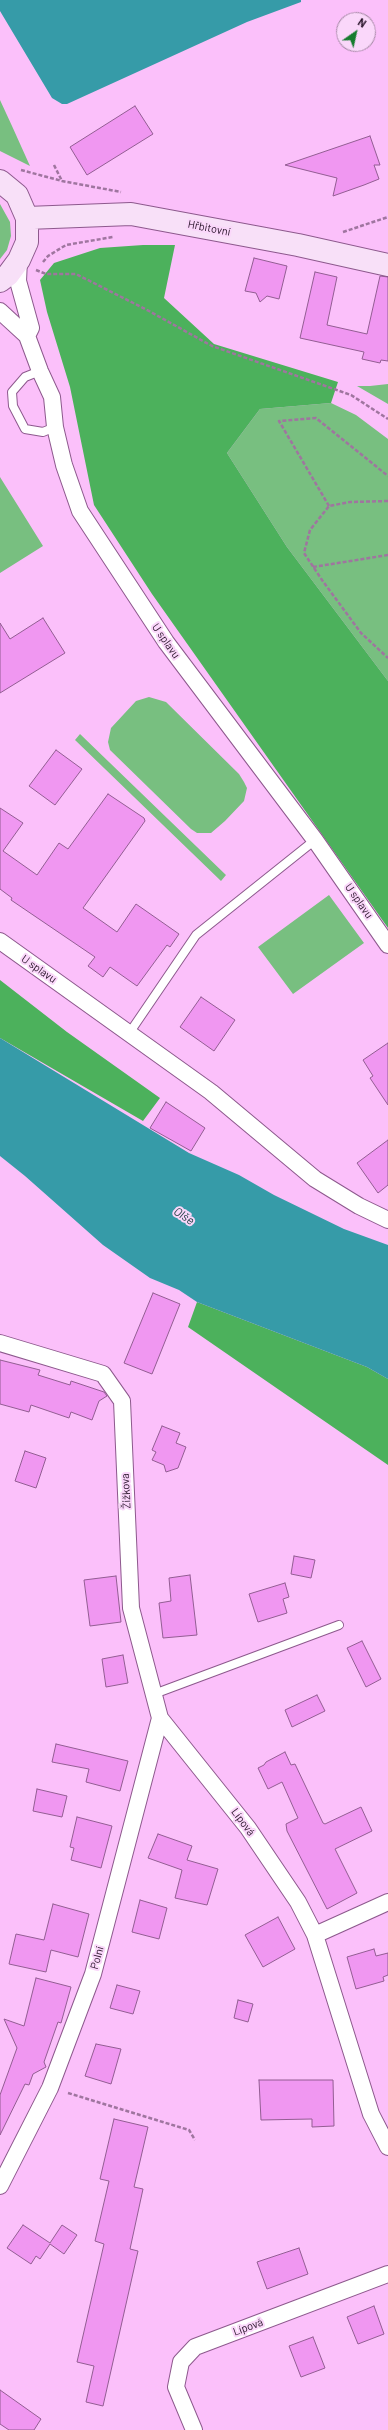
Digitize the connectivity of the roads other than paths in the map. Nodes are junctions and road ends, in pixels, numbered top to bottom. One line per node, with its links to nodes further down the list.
1 (7, 174): 2 (street)
2 (27, 218): 3 (street, Hřbitovní); 4 (street)
3 (388, 264)
4 (29, 269): 5 (street); 7 (street)
5 (0, 281)
6 (0, 311): 7 (street, U splavu)
7 (28, 336): 8 (street, U splavu)
8 (40, 372): 9 (street, U splavu); 9 (lane)
9 (55, 427): 10 (street, U splavu)
10 (316, 840): 12 (street, U splavu); 13 (lane)
11 (0, 942): 13 (street, U splavu)
12 (388, 945)
13 (130, 1032): 14 (street, U splavu)
14 (388, 1220)
15 (0, 1342): 17 (street, Žižkova)
16 (339, 1625): 17 (lane)
17 (154, 1694): 18 (street, Žižkova)
18 (160, 1718): 20 (street, Lípová); 22 (street, Polní)
19 (388, 1902): 20 (street)
20 (315, 1935): 21 (street, Lípová)
21 (388, 2147)
22 (0, 2186)
23 (388, 2274): 24 (street, Lípová)
24 (194, 2430)

